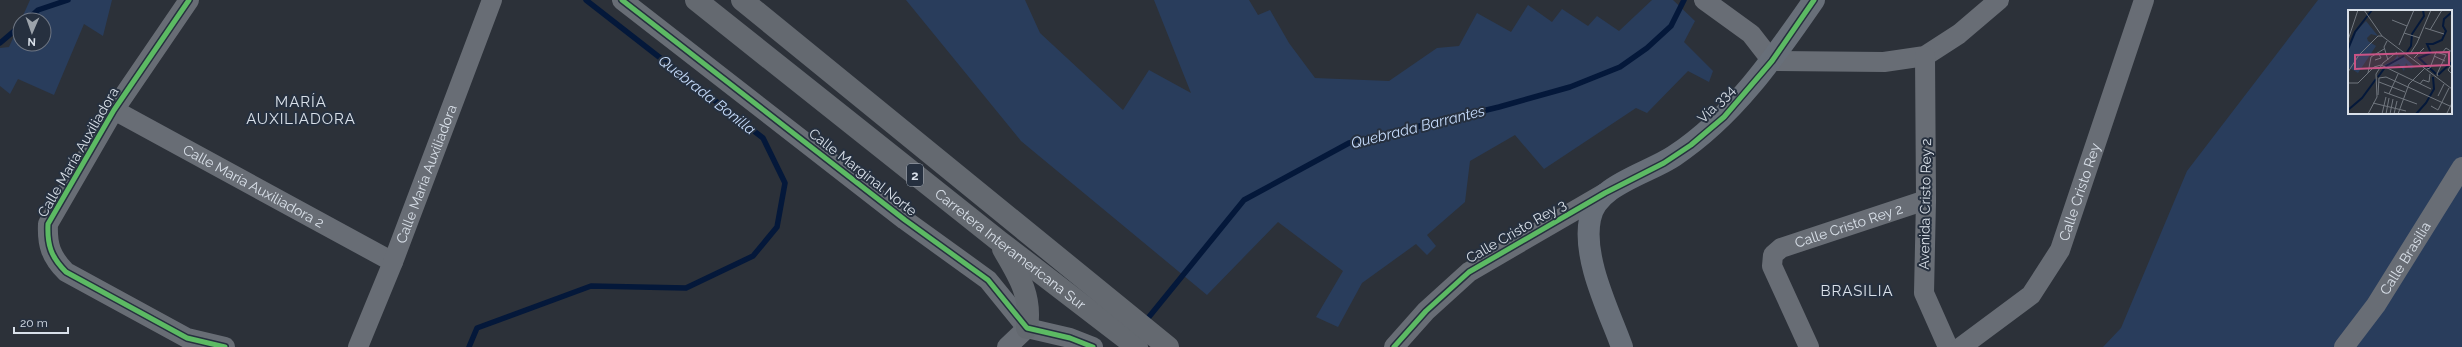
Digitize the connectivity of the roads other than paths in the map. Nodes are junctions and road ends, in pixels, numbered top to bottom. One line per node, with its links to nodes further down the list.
1 (189, 0): 12 (street, Calle María Auxiliadora)
2 (492, 0): 17 (street, Calle María Auxiliadora)
3 (622, 0): 18 (street, Calle Marginal Norte)
4 (696, 0): 16 (highway, Carretera Interamericana Sur / 2)
5 (742, 0): 25 (highway, Carretera Interamericana Sur / 2)
6 (1704, 0): 11 (street)
7 (1814, 0): 11 (street, Vía 334)
8 (1999, 0): 10 (street)
9 (2144, 0): 30 (street, Calle Cristo Rey)
10 (1925, 56): 11 (street); 15 (street, Avenida Cristo Rey 2)
11 (1772, 61): 14 (street, Vía 334)
12 (114, 110): 17 (street, Calle María Auxiliadora 2); 19 (street, Calle María Auxiliadora)
13 (2462, 168): 31 (street, Calle Brasilia)
14 (1605, 193): 26 (street, Calle Cristo Rey 3); 27 (street, Vía 334)
15 (1926, 200): 28 (street, Calle Cristo Rey 2); 29 (street, Avenida Cristo Rey 2)
16 (998, 241): 18 (highway); 24 (highway, Carretera Interamericana Sur / 2)
17 (393, 262): 21 (street, Calle María Auxiliadora)
18 (1027, 328): 22 (street); 23 (street)
19 (183, 342): 20 (street, Calle María Auxiliadora)
20 (225, 347)
21 (358, 347)
22 (1007, 347)
23 (1093, 347)
24 (1137, 347)
25 (1168, 347)
26 (1394, 347)
27 (1622, 347)
28 (1809, 347)
29 (1948, 347)
30 (1961, 347)
31 (2344, 347)

